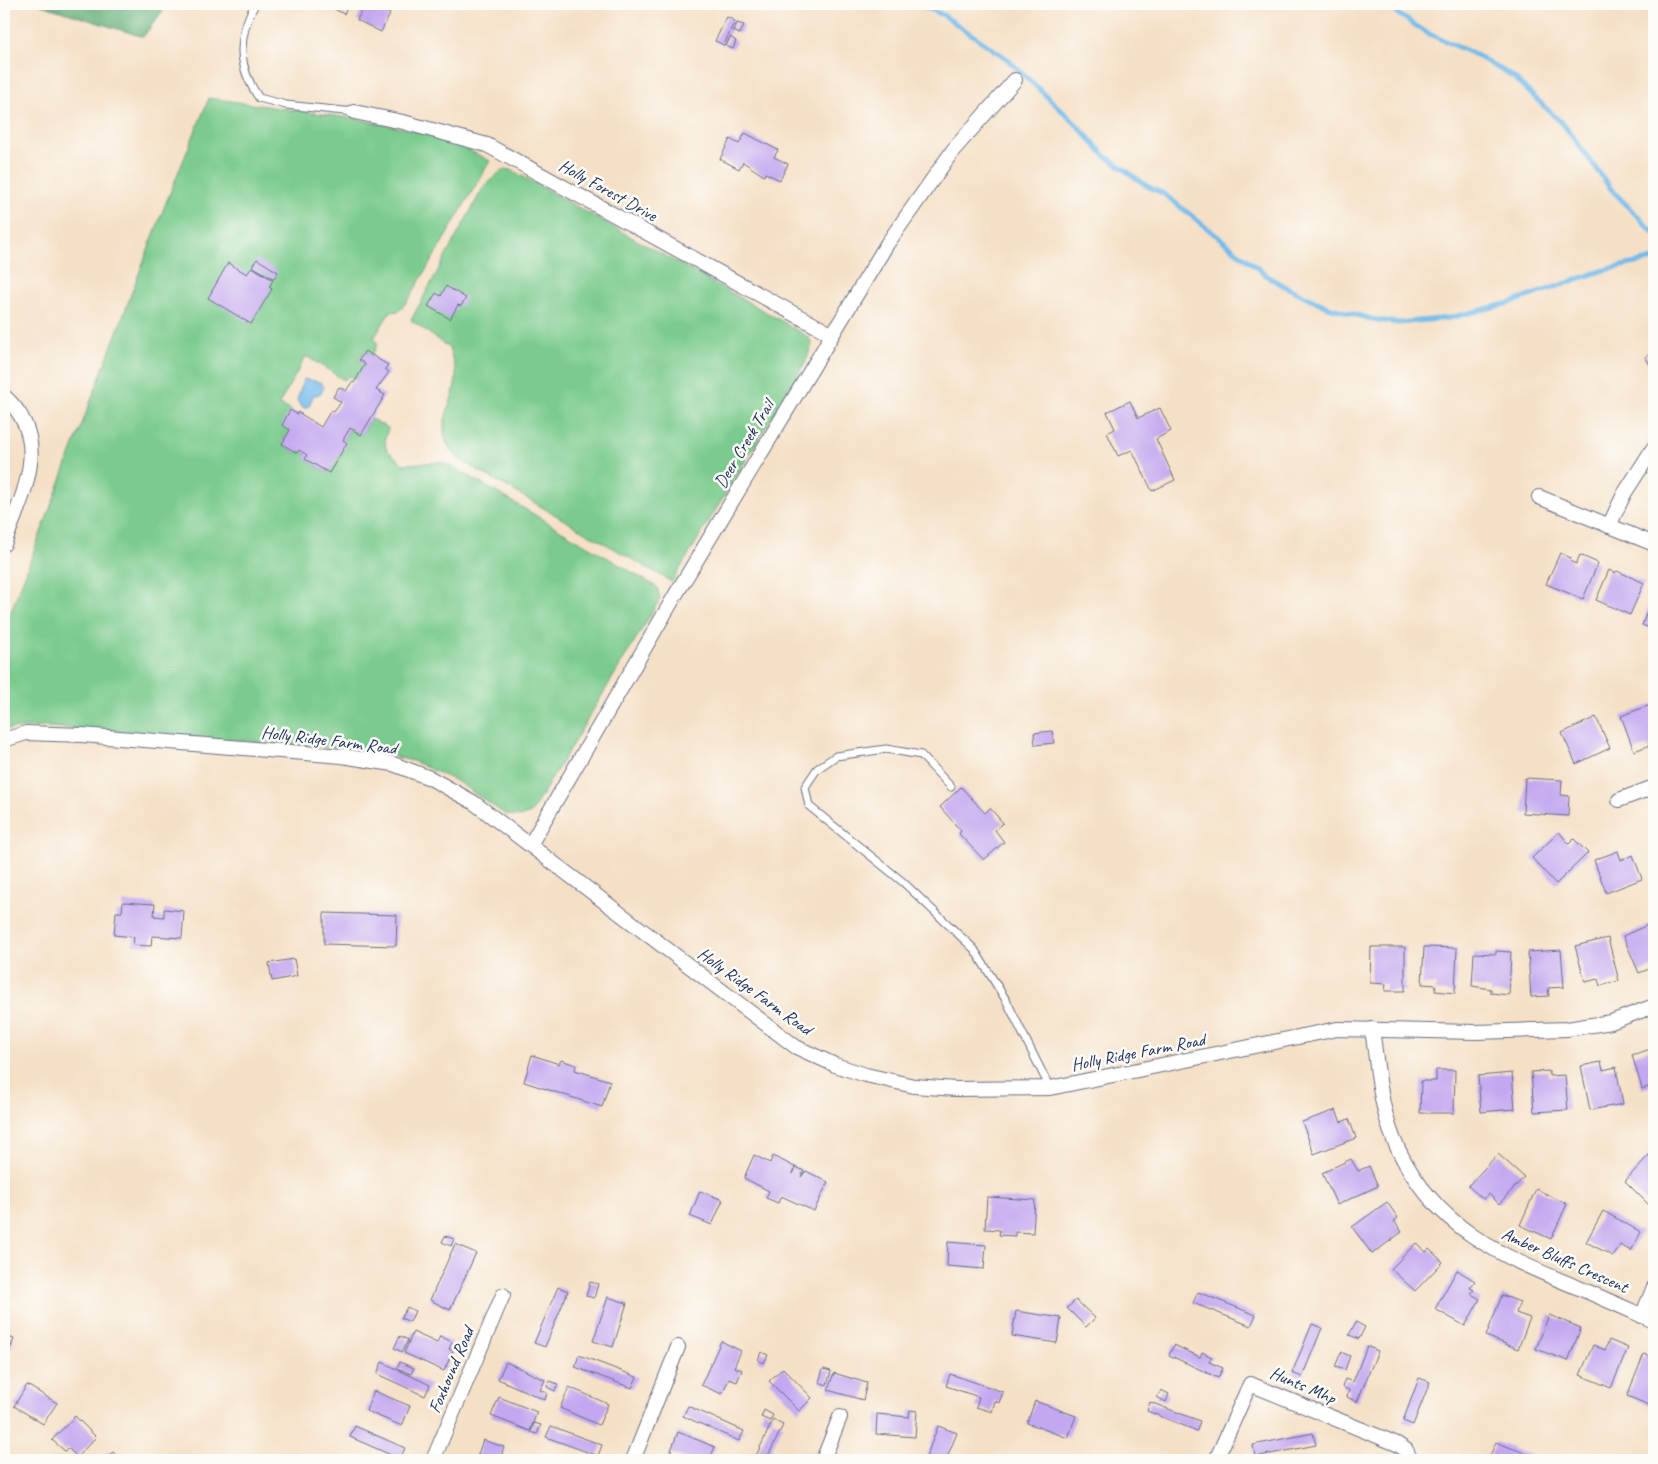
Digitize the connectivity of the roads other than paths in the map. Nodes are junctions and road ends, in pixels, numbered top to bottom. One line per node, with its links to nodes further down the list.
1 (255, 4): 3 (lane)
2 (1015, 80): 4 (street, Deer Creek Trail)
3 (354, 112): 4 (street, Holly Forest Drive)
4 (832, 334): 15 (street, Deer Creek Trail)
5 (4, 396): 9 (street)
6 (1654, 447): 8 (street)
7 (1539, 498): 8 (street)
8 (1609, 526): 10 (street)
9 (4, 544)
10 (1654, 544)
11 (4, 740): 15 (street, Holly Ridge Farm Road)
12 (951, 787): 18 (lane)
13 (1654, 787): 14 (street)
14 (1619, 800)
15 (530, 845): 18 (street, Holly Ridge Farm Road)
16 (1654, 1006): 17 (street, Holly Ridge Farm Road)
17 (1372, 1029): 18 (street, Holly Ridge Farm Road); 21 (street, Amber Bluffs Crescent)
18 (1050, 1088)
19 (1654, 1287): 21 (street, Amber Bluffs Crescent)
20 (503, 1295): 24 (street, Foxhound Road)
21 (1648, 1318)
22 (678, 1346): 25 (street)
23 (840, 1417): 26 (street)
24 (433, 1460)
25 (633, 1460)
26 (823, 1460)
27 (1216, 1460): 28 (street, Hunts Mhp)
28 (1411, 1460)

